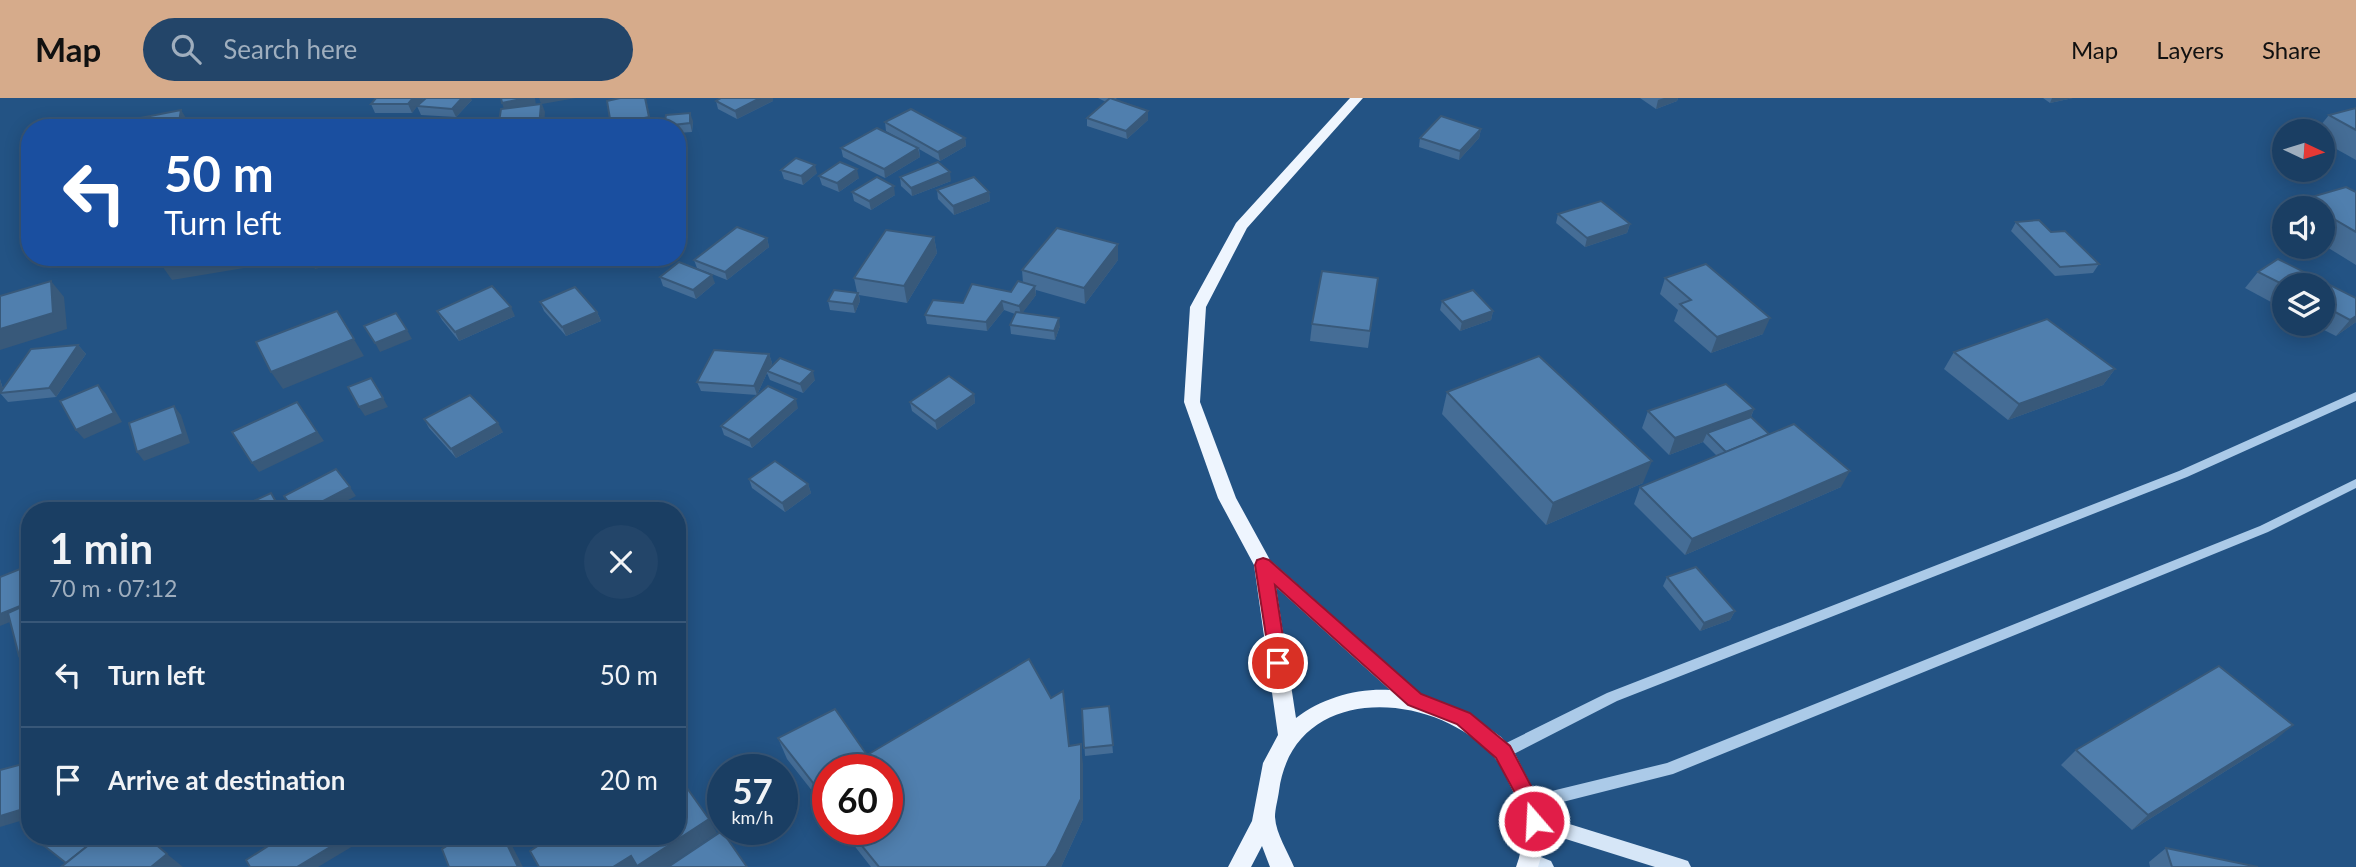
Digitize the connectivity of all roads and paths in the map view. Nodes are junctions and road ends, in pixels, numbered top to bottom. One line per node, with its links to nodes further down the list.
1 (1357, 98): 4 (main road)
2 (2356, 396): 7 (street)
3 (2356, 483): 8 (street)
4 (1263, 565): 5 (main road); 6 (main road)
5 (1414, 699): 6 (main road); 7 (main road)
6 (1289, 737): 9 (main road)
7 (1503, 752): 8 (main road)
8 (1532, 812): 10 (main road); 13 (main road)
9 (1264, 816): 11 (main road); 12 (main road)
10 (1534, 865)
11 (1239, 867)
12 (1283, 867)
13 (1682, 867)

